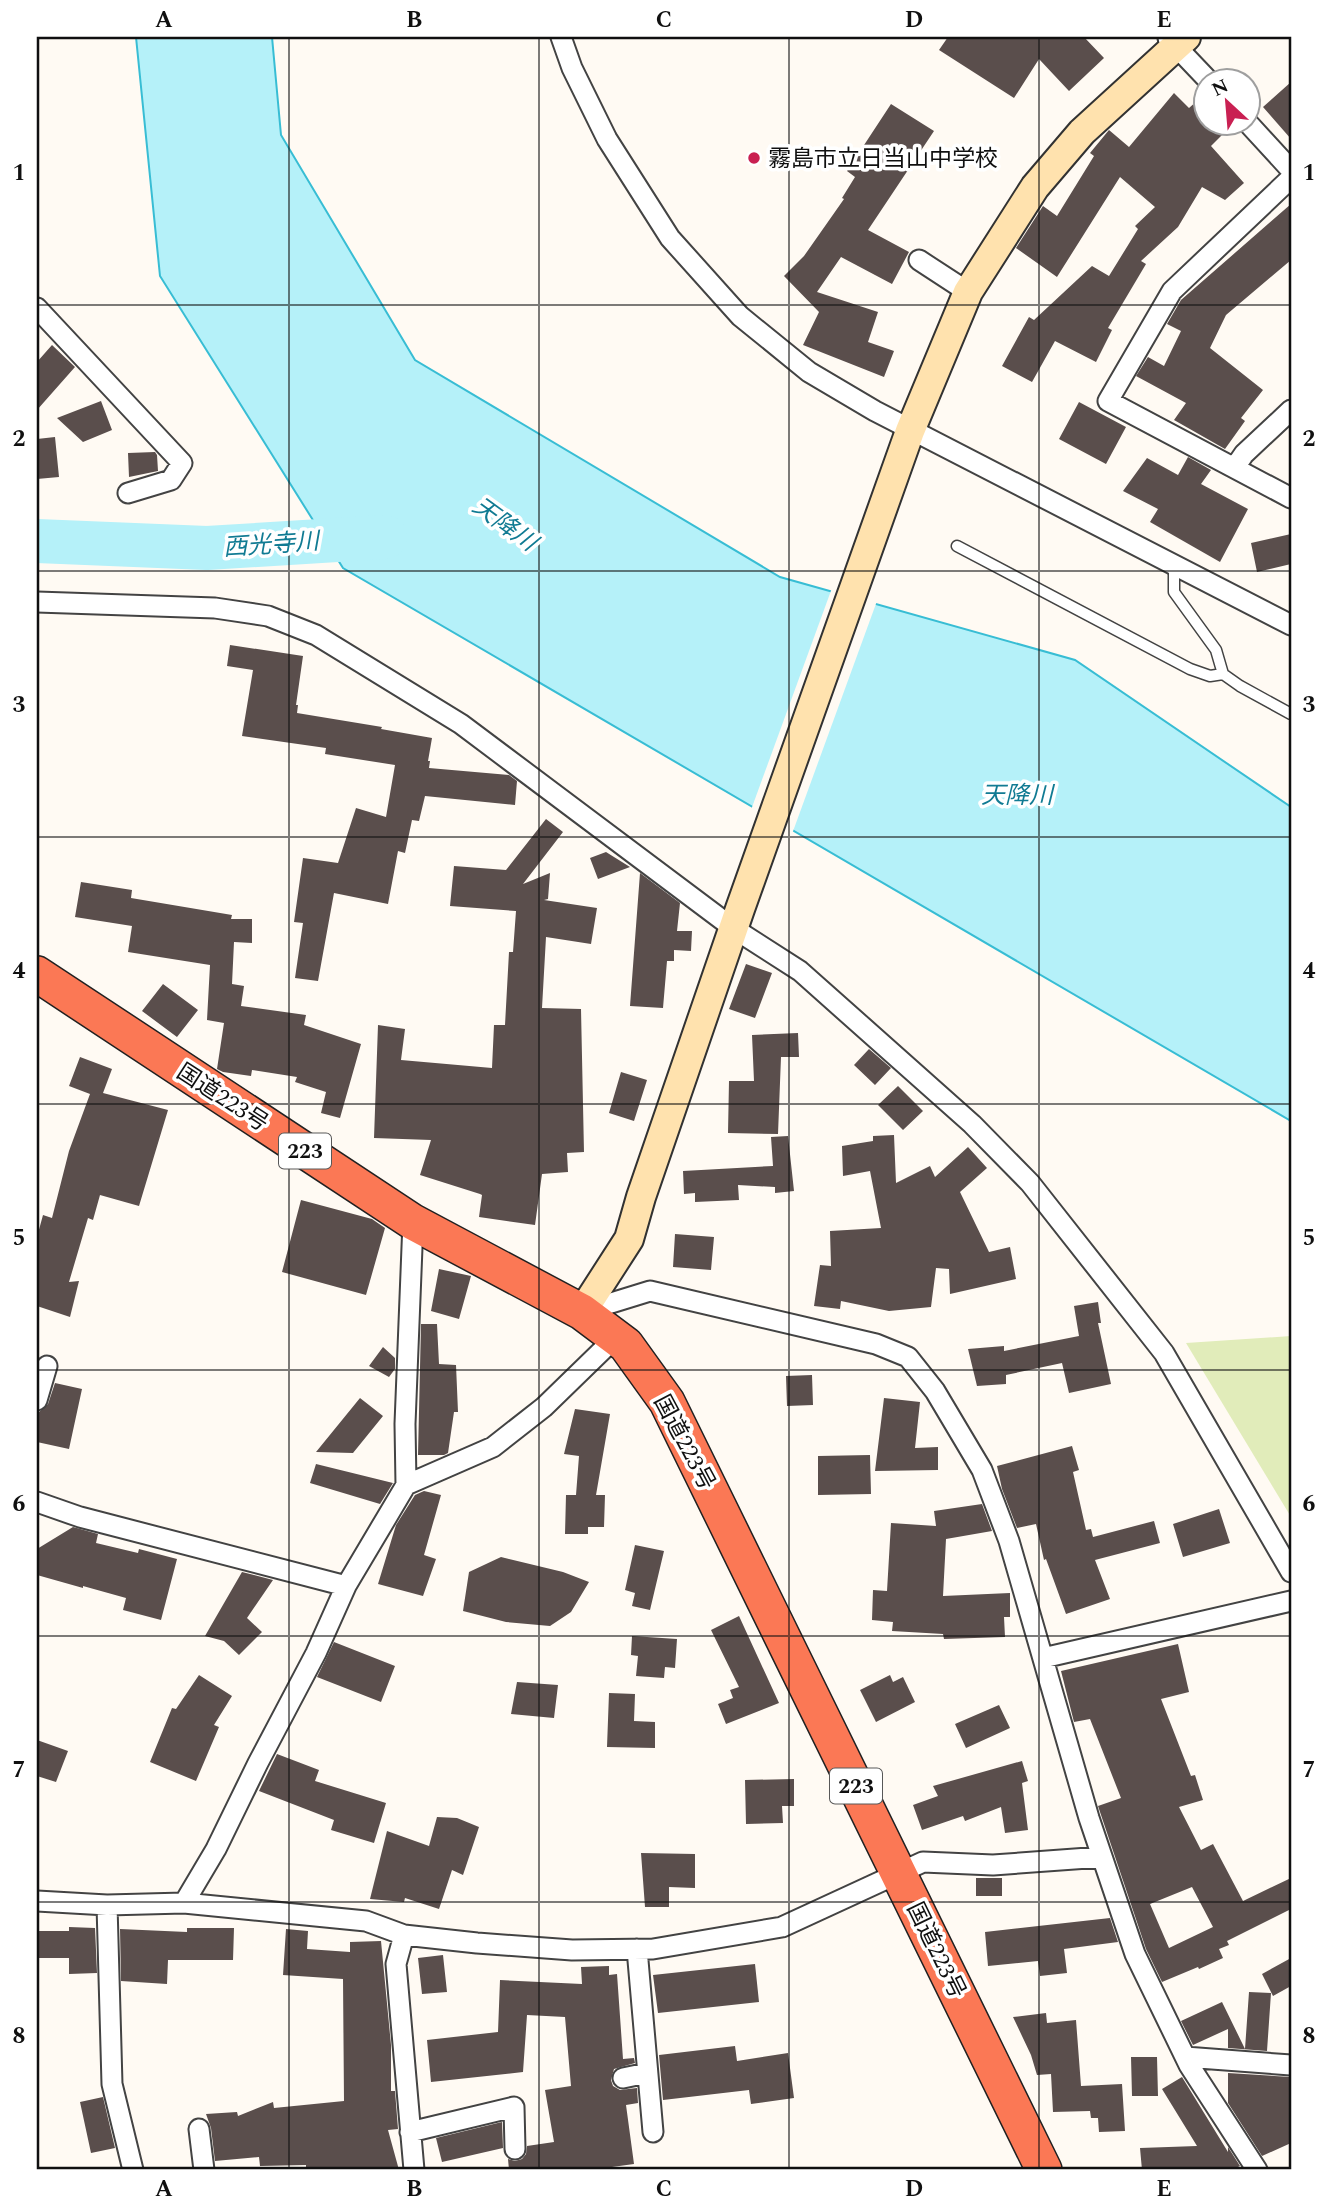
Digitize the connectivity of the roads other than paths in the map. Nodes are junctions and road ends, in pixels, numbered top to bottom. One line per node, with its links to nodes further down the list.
1 (561, 37): 11 (street)
2 (1176, 40): 3 (street); 8 (street)
3 (1197, 66)
4 (1260, 136): 5 (street)
5 (1291, 170)
6 (1291, 178): 12 (street)
7 (919, 260): 8 (street)
8 (968, 292): 11 (street)
9 (37, 308): 13 (street)
10 (1291, 410): 12 (street)
11 (909, 436): 16 (street); 21 (street)
12 (1235, 467): 14 (street)
13 (128, 493)
14 (1291, 498)
15 (957, 546): 19 (lane)
16 (1174, 564): 18 (street); 19 (lane)
17 (37, 602): 21 (street)
18 (1291, 625)
19 (1223, 674): 20 (lane)
20 (1291, 714)
21 (736, 919): 24 (street); 30 (street)
22 (37, 974): 23 (highway, 国道223号 / 223)
23 (413, 1222): 24 (highway, 国道223号 / 223); 28 (street)
24 (582, 1312): 25 (highway, 国道223号 / 223); 33 (street)
25 (617, 1336): 28 (street); 35 (highway, 国道223号 / 223)
26 (47, 1366): 27 (street)
27 (37, 1400)
28 (406, 1485): 31 (street)
29 (37, 1502): 31 (street)
30 (1291, 1572)
31 (346, 1586): 37 (street)
32 (1291, 1601): 33 (street)
33 (1043, 1658): 34 (street)
34 (1102, 1857): 35 (street); 41 (street)
35 (899, 1872): 40 (street); 52 (highway, 国道223号 / 223)
36 (37, 1901): 38 (street)
37 (184, 1903): 38 (street); 39 (street)
38 (107, 1905): 49 (street)
39 (404, 1935): 40 (street); 46 (street)
40 (637, 1949): 43 (street)
41 (1185, 2057): 42 (street); 53 (street)
42 (1291, 2065)
43 (647, 2073): 44 (street); 47 (street)
44 (623, 2078)
45 (199, 2129): 50 (street)
46 (410, 2132): 48 (street); 51 (street)
47 (653, 2132)
48 (515, 2149)
49 (133, 2170)
50 (204, 2170)
51 (414, 2170)
52 (1044, 2170)
53 (1257, 2170)

